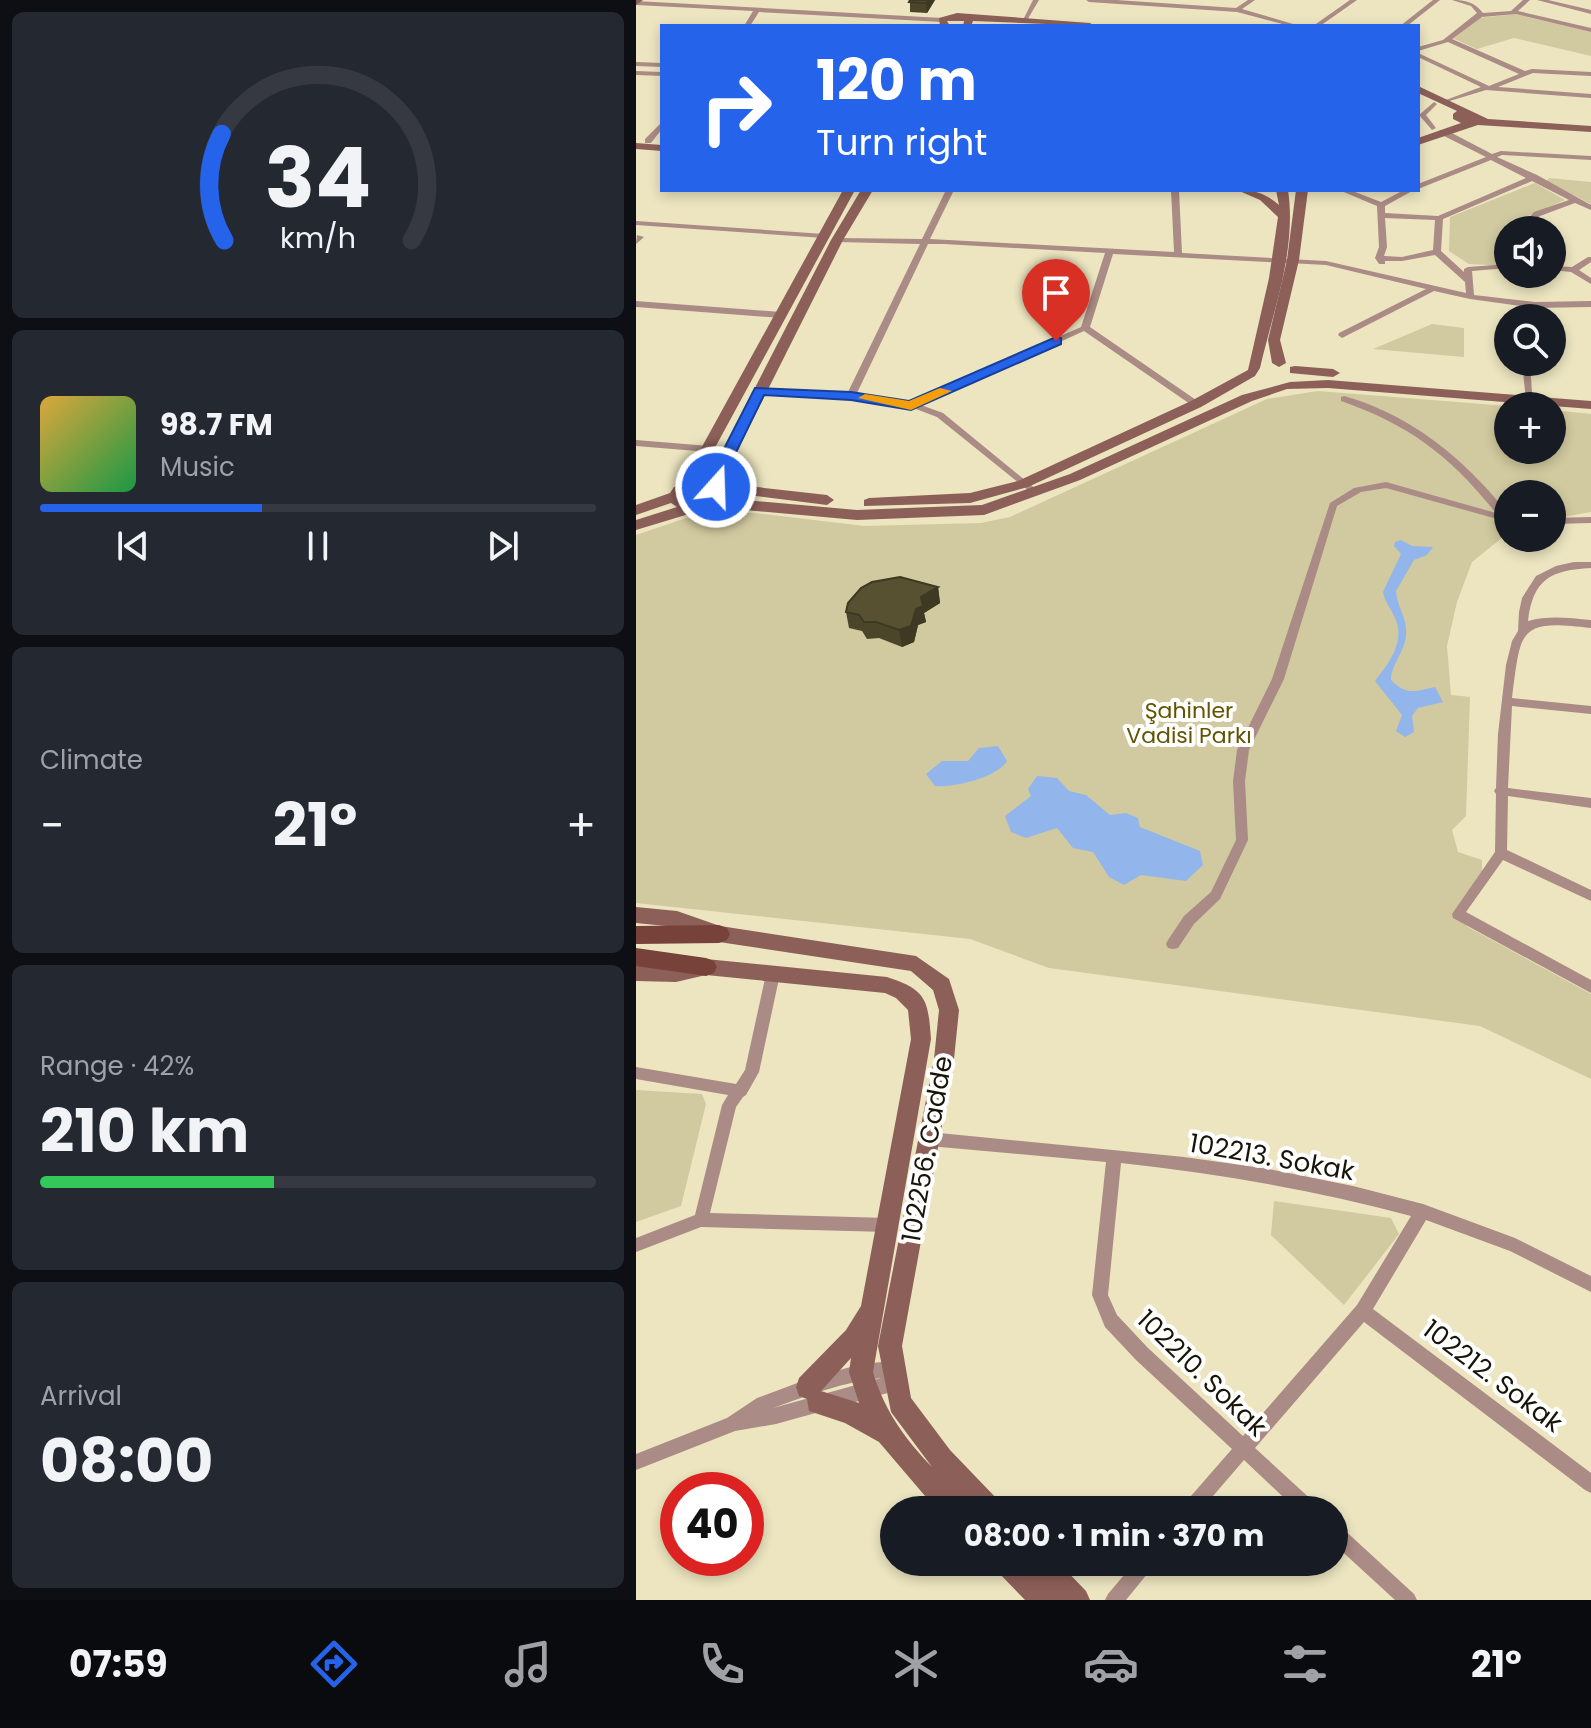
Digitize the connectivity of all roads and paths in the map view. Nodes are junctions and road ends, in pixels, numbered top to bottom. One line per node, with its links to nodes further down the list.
1 (748, 0): 15 (street)
2 (957, 0): 24 (street)
3 (1036, 0): 26 (street)
4 (1089, 0): 12 (street)
5 (1201, 0): 14 (street)
6 (1252, 0): 16 (street)
7 (1354, 0): 28 (street)
8 (1437, 0): 29 (street)
9 (1455, 0): 21 (street)
10 (1527, 0): 18 (street)
11 (1540, 0): 19 (street)
12 (1112, 1): 14 (street)
13 (637, 2): 15 (street)
14 (1192, 7): 16 (street)
15 (740, 10): 17 (street)
16 (1237, 10): 27 (street)
17 (756, 11): 20 (street); 25 (street)
18 (1513, 12): 21 (street); 30 (street)
19 (1591, 12)
20 (816, 14): 22 (street); 24 (street)
21 (1478, 15): 31 (street)
22 (797, 19)
23 (965, 19): 24 (street); 26 (street)
24 (943, 21)
25 (748, 24)
26 (1023, 24)
27 (1290, 24)
28 (1319, 24)
29 (1406, 24)
30 (1591, 30)
31 (1447, 39): 32 (street); 37 (street)
32 (1420, 51)
33 (1420, 53): 40 (street)
34 (636, 64): 35 (street)
35 (660, 65)
36 (636, 73): 38 (street)
37 (1523, 73): 39 (street); 40 (street)
38 (660, 74)
39 (1591, 74)
40 (1489, 88): 42 (street); 44 (street)
41 (1420, 90): 44 (street)
42 (1591, 96)
43 (1420, 98): 44 (street)
44 (1439, 103): 45 (street); 46 (street)
45 (1420, 116): 50 (street)
46 (1468, 118): 47 (street); 49 (street); 50 (street)
47 (1591, 123)
48 (660, 126): 54 (street)
49 (1591, 129)
50 (1437, 130): 51 (street); 52 (street); 56 (street)
51 (1420, 133)
52 (1420, 141)
53 (660, 142): 54 (street)
54 (639, 145): 55 (street)
55 (660, 148)
56 (1492, 156): 57 (street); 58 (street); 59 (street)
57 (1591, 158)
58 (1534, 177): 69 (street); 74 (street)
59 (1420, 186)
60 (848, 192): 76 (street)
61 (866, 192): 76 (street)
62 (949, 192): 77 (street)
63 (1175, 192): 80 (street)
64 (1248, 192): 72 (street)
65 (1284, 192): 72 (street)
66 (1301, 192): 84 (street)
67 (1347, 192): 71 (street)
68 (1407, 192): 71 (street)
69 (1575, 200): 70 (street); 73 (street)
70 (1591, 208)
71 (1381, 210): 74 (street); 81 (street)
72 (1284, 216): 82 (street)
73 (1537, 216)
74 (1439, 218): 79 (street)
75 (636, 223): 76 (street)
76 (831, 238): 77 (street); 96 (street); 105 (street)
77 (924, 242): 78 (street); 107 (street)
78 (1110, 250): 80 (street); 97 (street)
79 (1437, 252): 81 (street); 89 (street)
80 (1178, 254): 82 (street)
81 (1379, 258): 88 (street)
82 (1278, 259): 84 (street); 101 (street)
83 (1591, 259): 87 (street)
84 (1293, 260): 88 (street); 99 (street)
85 (1494, 267): 89 (street)
86 (1566, 269): 87 (street)
87 (1573, 270): 90 (street)
88 (1394, 277): 91 (street)
89 (1470, 282): 92 (street)
90 (1591, 282)
91 (1434, 288): 92 (street); 98 (street)
92 (1470, 297): 93 (street)
93 (1519, 303): 95 (street)
94 (636, 304): 96 (street)
95 (1591, 304)
96 (781, 315): 114 (street)
97 (1085, 328): 110 (street); 112 (street)
98 (1342, 335)
99 (1278, 356): 100 (street); 101 (street); 102 (street)
100 (1295, 370): 102 (street); 104 (street)
101 (1252, 371): 104 (street); 110 (street)
102 (1324, 372): 106 (street)
103 (1527, 376): 106 (street)
104 (1285, 388): 111 (street); 118 (street)
105 (759, 391): 107 (street); 115 (street)
106 (1529, 391): 108 (street)
107 (851, 396): 112 (street)
108 (1591, 396)
109 (1344, 399): 122 (street)
110 (1196, 404): 118 (street)
111 (1591, 405)
112 (911, 406): 118 (street)
113 (636, 443): 114 (street)
114 (709, 449): 116 (street)
115 (721, 469): 117 (street); 119 (street)
116 (688, 484): 117 (street); 120 (street)
117 (715, 485): 119 (street); 121 (street)
118 (1029, 488): 119 (street); 121 (street)
119 (743, 491)
120 (676, 496): 123 (street); 124 (street)
121 (712, 502): 123 (street)
122 (1494, 503)
123 (691, 508): 128 (street)
124 (636, 510)
125 (1494, 515): 141 (street)
126 (1591, 520): 127 (street)
127 (1566, 521)
128 (636, 525)
129 (1591, 565): 131 (street)
130 (1591, 624): 131 (street)
131 (1522, 629): 132 (street)
132 (1507, 701): 133 (street); 134 (street)
133 (1591, 710)
134 (1500, 791): 135 (street); 136 (street)
135 (1591, 803)
136 (1501, 853): 137 (street); 146 (street)
137 (1591, 896)
138 (636, 915): 139 (street, 102256. Cadde)
139 (719, 934): 140 (main road); 149 (street, 102256. Cadde)
140 (636, 935)
141 (1173, 944)
142 (636, 957): 143 (main road)
143 (706, 967): 144 (street, 102256. Cadde); 145 (street, 102256. Cadde)
144 (636, 973)
145 (773, 974): 148 (street); 153 (street, 102256. Cadde)
146 (1591, 987)
147 (636, 1073): 148 (street)
148 (741, 1091): 152 (street)
149 (929, 1139): 150 (street, 102213. Sokak); 158 (street, 102256. Cadde)
150 (1114, 1156): 151 (street, 102213. Sokak); 162 (street, 102210. Sokak)
151 (1423, 1211): 155 (street, 102213. Sokak); 157 (street)
152 (701, 1220): 153 (street); 154 (street)
153 (888, 1225): 156 (street, 102256. Cadde)
154 (636, 1245)
155 (1591, 1284)
156 (873, 1303): 159 (street, 102256. Cadde); 160 (street)
157 (1363, 1311): 162 (street); 164 (street, 102212. Sokak)
158 (894, 1376): 159 (street); 166 (street, 102256. Cadde)
159 (863, 1380): 160 (street); 161 (street)
160 (813, 1395): 161 (street); 163 (street)
161 (890, 1434): 165 (street)
162 (1242, 1448): 167 (street); 168 (street, 102210. Sokak)
163 (636, 1462)
164 (1591, 1484)
165 (941, 1496)
166 (977, 1496)
167 (1202, 1496)
168 (1295, 1496)
169 (1348, 1545): 176 (street)
170 (1020, 1576): 173 (street)
171 (1054, 1576): 174 (street)
172 (1134, 1576): 175 (street)
173 (1044, 1600)
174 (1077, 1600)
175 (1114, 1600)
176 (1408, 1600)

